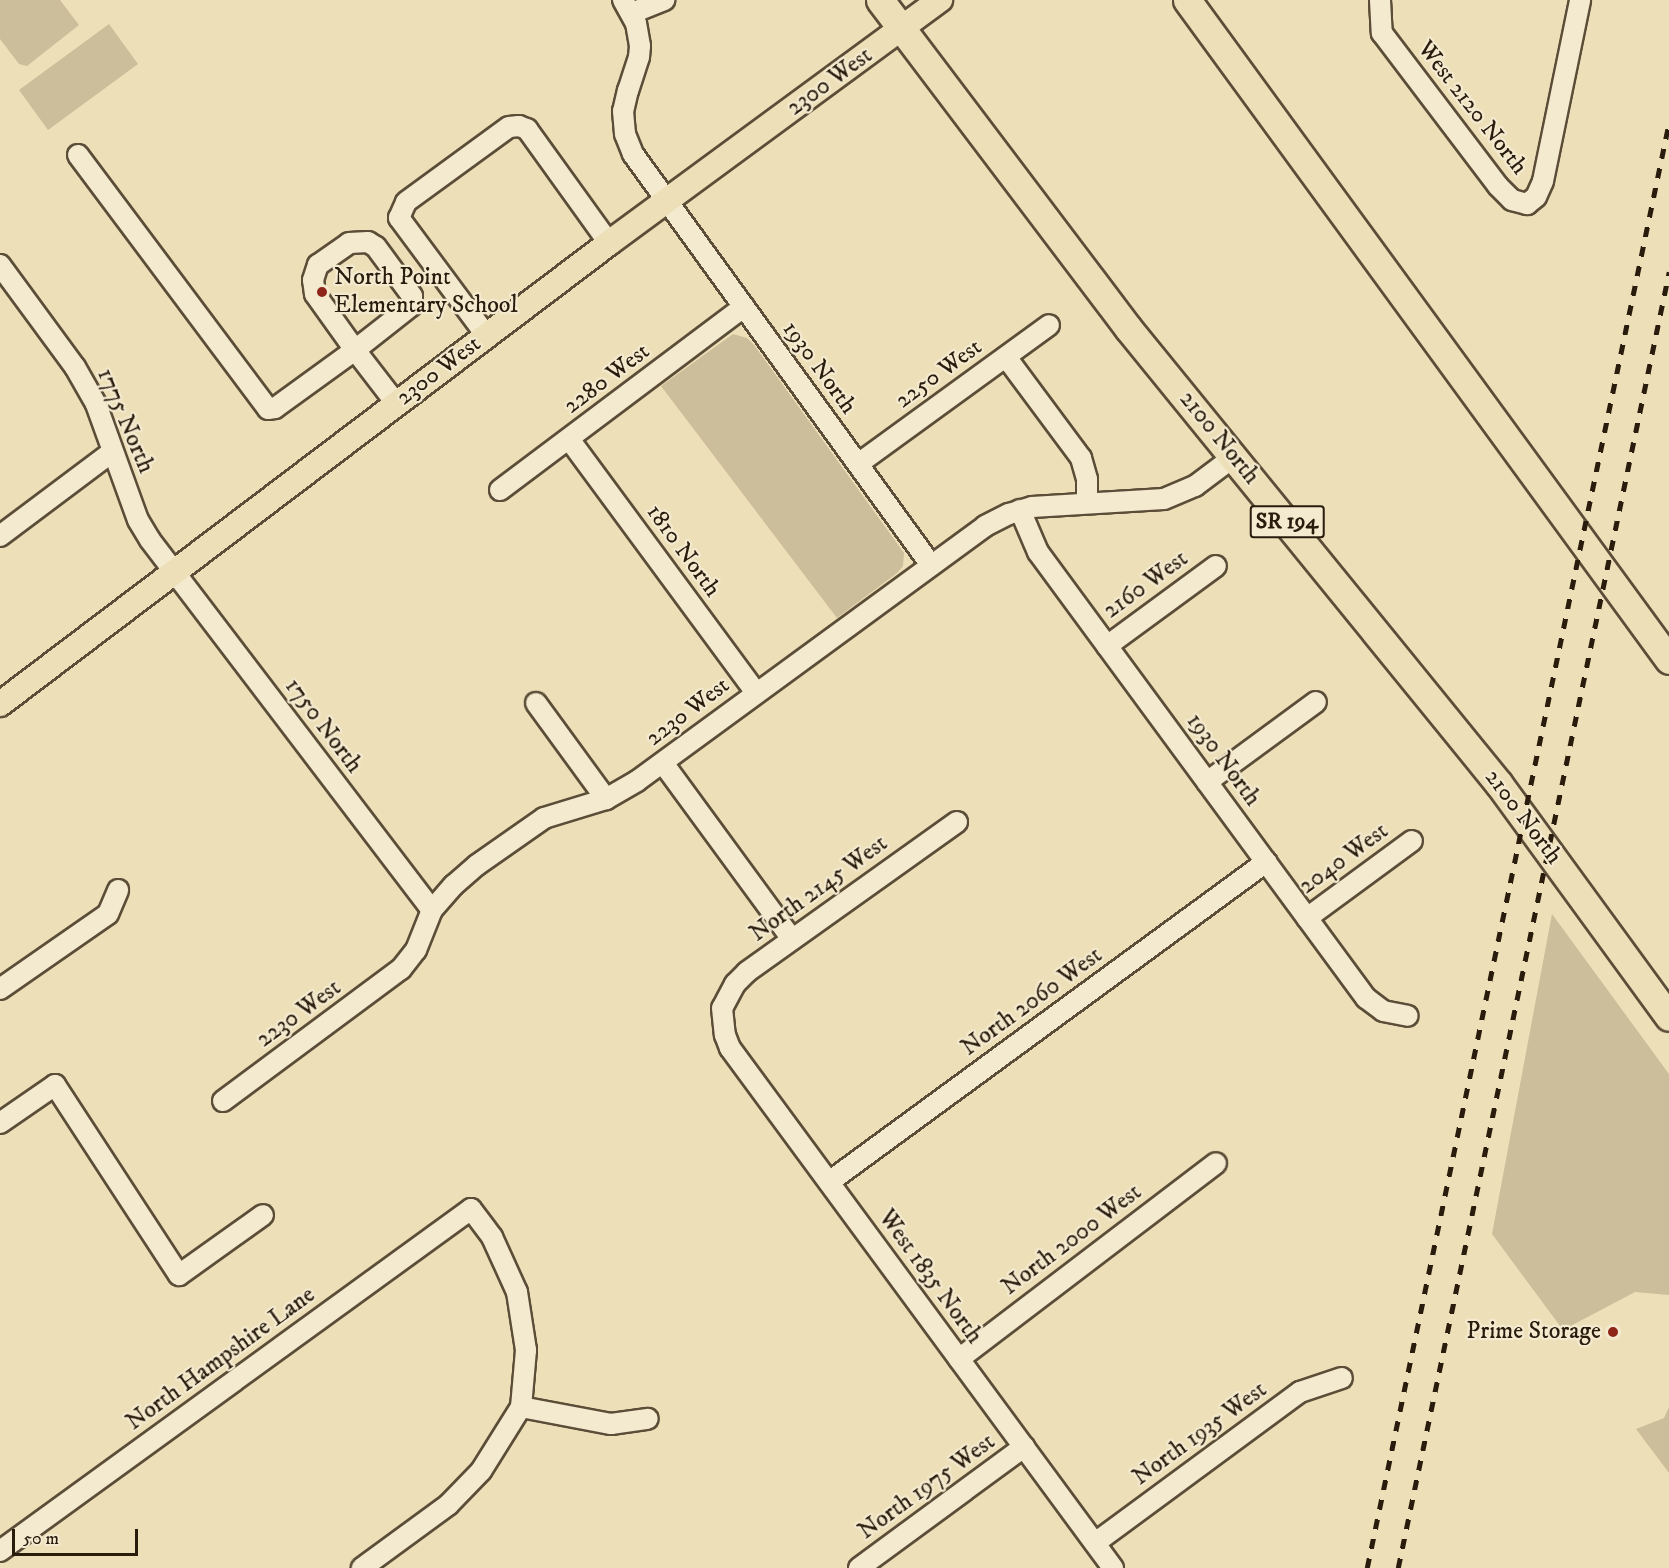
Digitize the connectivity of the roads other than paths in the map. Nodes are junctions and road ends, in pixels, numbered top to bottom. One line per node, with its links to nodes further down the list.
1 (665, 0): 7 (street)
2 (880, 0): 8 (highway, 2100 North / SR 194)
3 (940, 0): 8 (main road, 2300 West)
4 (1187, 0): 31 (highway)
5 (1380, 0): 6 (street, West 2120 North)
6 (1580, 0)
7 (627, 6): 10 (street, 1930 North)
8 (902, 29): 10 (main road, 2300 West); 21 (highway, 2100 North / SR 194)
9 (78, 155): 16 (street)
10 (667, 200): 11 (main road, 2300 West); 13 (street, 1930 North)
11 (609, 243): 15 (main road, 2300 West); 15 (street)
12 (3, 277): 20 (street, 1775 North)
13 (744, 307): 19 (street, 2280 West); 22 (street, 1930 North)
14 (1049, 325): 17 (street, 2250 West)
15 (486, 335): 18 (main road, 2300 West)
16 (355, 350): 16 (street); 18 (street)
17 (1006, 357): 22 (street, 2250 West); 24 (street)
18 (396, 403): 29 (main road, 2300 West)
19 (569, 439): 23 (street, 2280 West); 32 (street, 1810 North)
20 (112, 452): 26 (street); 29 (street, 1775 North)
21 (1235, 456): 24 (street, 2230 West); 49 (highway, 2100 North / SR 194)
22 (858, 464): 27 (street, 1930 North)
23 (500, 490)
24 (1087, 503): 25 (street, 2230 West)
25 (1020, 510): 27 (street, 2230 West); 30 (street, 1930 North)
26 (0, 536)
27 (931, 565): 32 (street, 2230 West)
28 (1216, 566): 30 (street, 2160 West)
29 (173, 572): 35 (main road, 2300 West); 43 (street, 1750 North)
30 (1107, 646): 37 (street, 1930 North)
31 (1669, 660)
32 (756, 693): 36 (street, 2230 West)
33 (1316, 702): 37 (street)
34 (536, 703): 38 (street)
35 (0, 704)
36 (663, 763): 38 (street, 2230 West); 45 (street)
37 (1207, 782): 41 (street, 1930 North)
38 (606, 799): 43 (street, 2230 West)
39 (957, 822): 45 (street, North 2145 West)
40 (1412, 841): 44 (street, 2040 West)
41 (1266, 862): 44 (street, 1930 North); 53 (street, North 2060 West)
42 (118, 890): 46 (street)
43 (432, 910): 50 (street, 2230 West)
44 (1307, 918): 48 (street, 1930 North)
45 (792, 939): 47 (street, North 2145 West)
46 (0, 989)
47 (722, 1008): 53 (street, West 1835 North)
48 (1408, 1016)
49 (1669, 1017)
50 (223, 1101)
51 (0, 1123): 54 (street)
52 (1216, 1163): 55 (street, North 2000 West)
53 (829, 1182): 55 (street, West 1835 North)
54 (263, 1215)
55 (959, 1359): 59 (street, West 1835 North)
56 (1342, 1378): 60 (street, North 1935 West)
57 (521, 1407): 58 (street); 61 (street, North Hampshire Lane); 62 (street)
58 (648, 1419)
59 (1024, 1447): 60 (street, West 1835 North); 63 (street, North 1975 West)
60 (1095, 1543): 64 (street, West 1835 North)
61 (0, 1551)
62 (362, 1568)
63 (859, 1568)
64 (1113, 1568)

